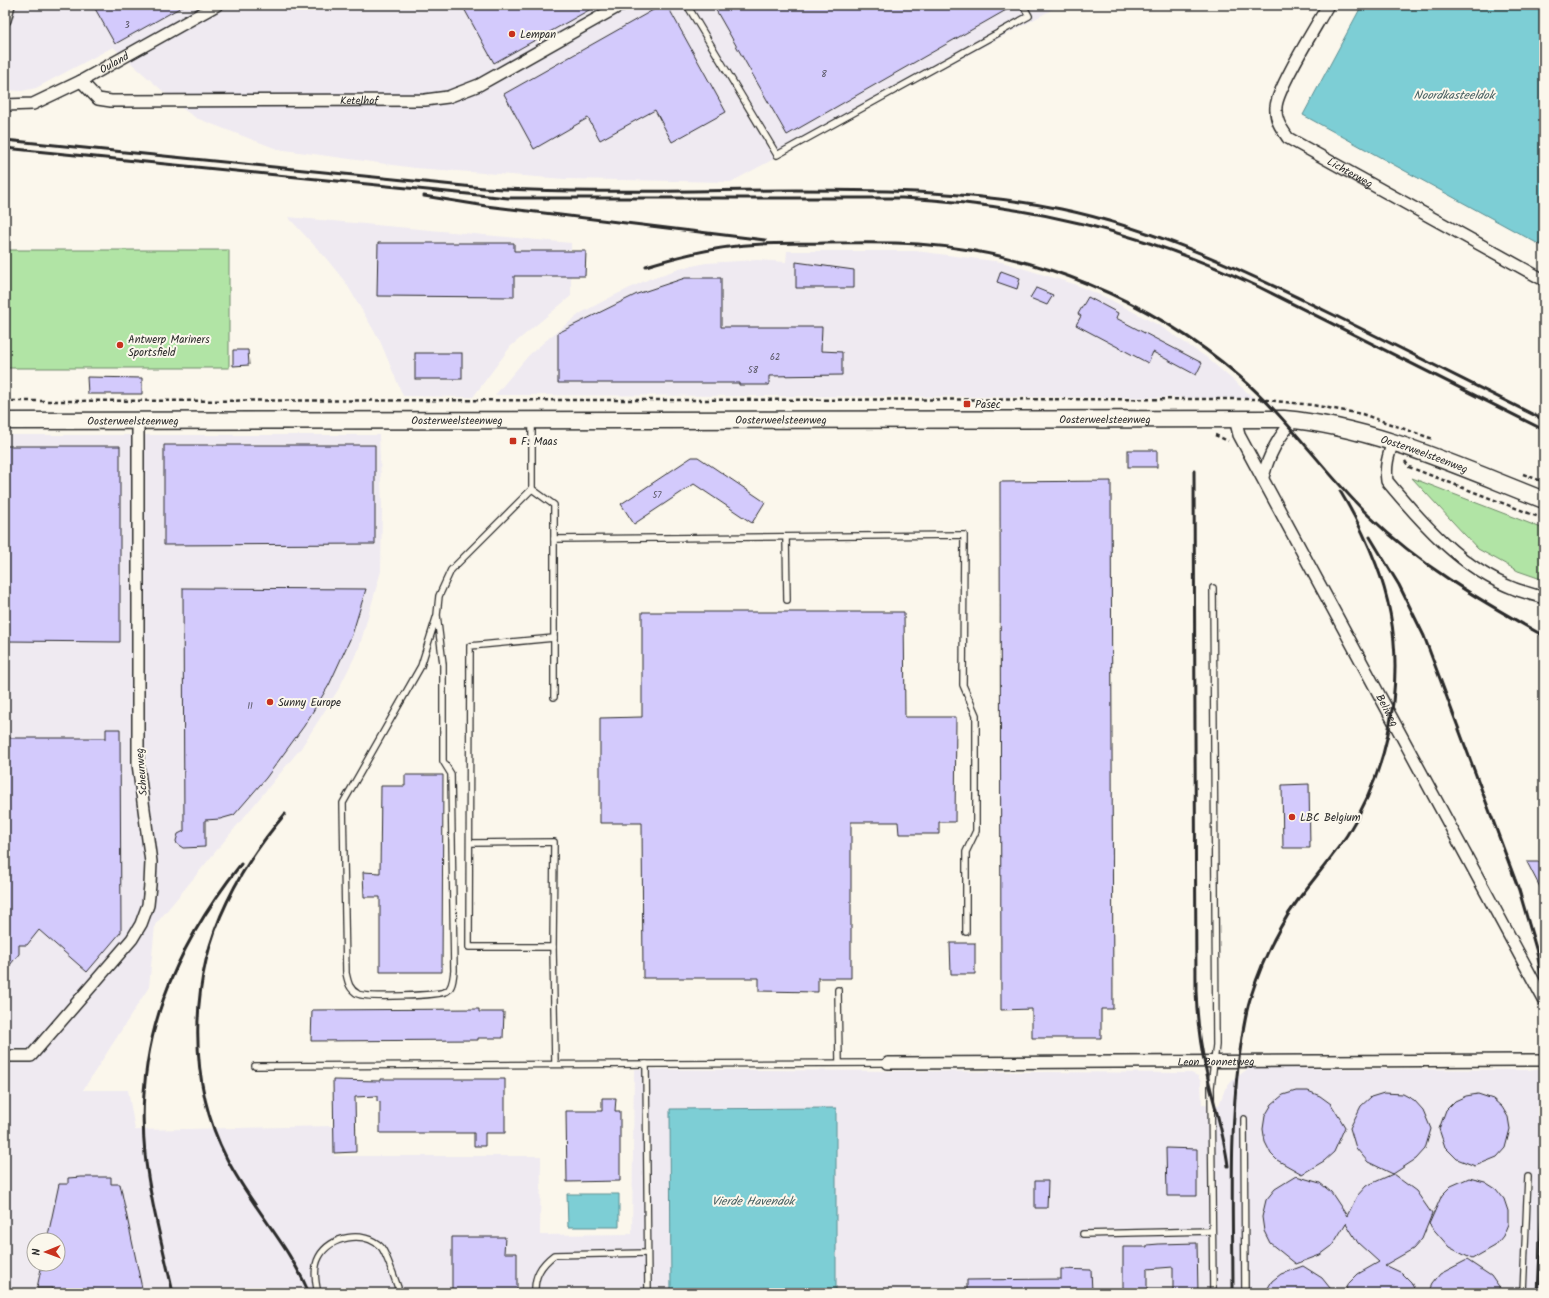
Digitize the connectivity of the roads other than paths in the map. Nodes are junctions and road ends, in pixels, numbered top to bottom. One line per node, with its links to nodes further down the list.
1 (9, 5): 7 (street)
2 (218, 5): 8 (street, Ouland)
3 (621, 5): 8 (street, Ketelhof)
4 (687, 5): 5 (lane)
5 (1023, 5)
6 (1328, 5): 10 (street, Lichterweg)
7 (5, 20)
8 (81, 81): 9 (street, Ouland)
9 (5, 105)
10 (1544, 280)
11 (1235, 419): 12 (main road, Oosterweelsteenweg); 13 (main road, Oosterweelsteenweg); 17 (street, Beliweg)
12 (532, 420): 14 (main road, Oosterweelsteenweg); 18 (lane)
13 (1295, 420): 16 (main road, Oosterweelsteenweg); 17 (street)
14 (138, 421): 15 (main road, Oosterweelsteenweg); 33 (street, Scheurweg)
15 (5, 422)
16 (1392, 442): 19 (main road, Oosterweelsteenweg); 23 (street)
17 (1263, 477): 32 (street, Beliweg)
18 (532, 489): 21 (lane); 25 (lane)
19 (1544, 500)
20 (786, 537): 21 (lane); 24 (lane); 29 (lane)
21 (554, 539): 26 (lane)
22 (1213, 588): 35 (lane)
23 (1544, 598)
24 (787, 600)
25 (437, 615): 25 (lane)
26 (554, 638): 27 (lane); 28 (lane)
27 (554, 697)
28 (470, 843): 30 (lane); 30 (lane)
29 (966, 932)
30 (554, 947): 38 (lane)
31 (838, 990): 36 (lane)
32 (1544, 1000)
33 (5, 1056)
34 (1544, 1060): 35 (street, Leon Bonnetweg)
35 (1213, 1061): 37 (street, Leon Bonnetweg); 43 (lane)
36 (839, 1063): 37 (lane); 39 (lane)
37 (888, 1063)
38 (555, 1064): 39 (lane); 40 (lane)
39 (646, 1064): 45 (lane)
40 (255, 1066)
41 (1244, 1119): 51 (lane)
42 (1528, 1178): 52 (lane)
43 (1212, 1231): 44 (lane); 50 (lane)
44 (1083, 1234)
45 (647, 1253): 48 (lane); 49 (lane)
46 (318, 1293): 47 (lane)
47 (400, 1293)
48 (535, 1293)
49 (648, 1293)
50 (1213, 1293)
51 (1245, 1293)
52 (1523, 1293)

